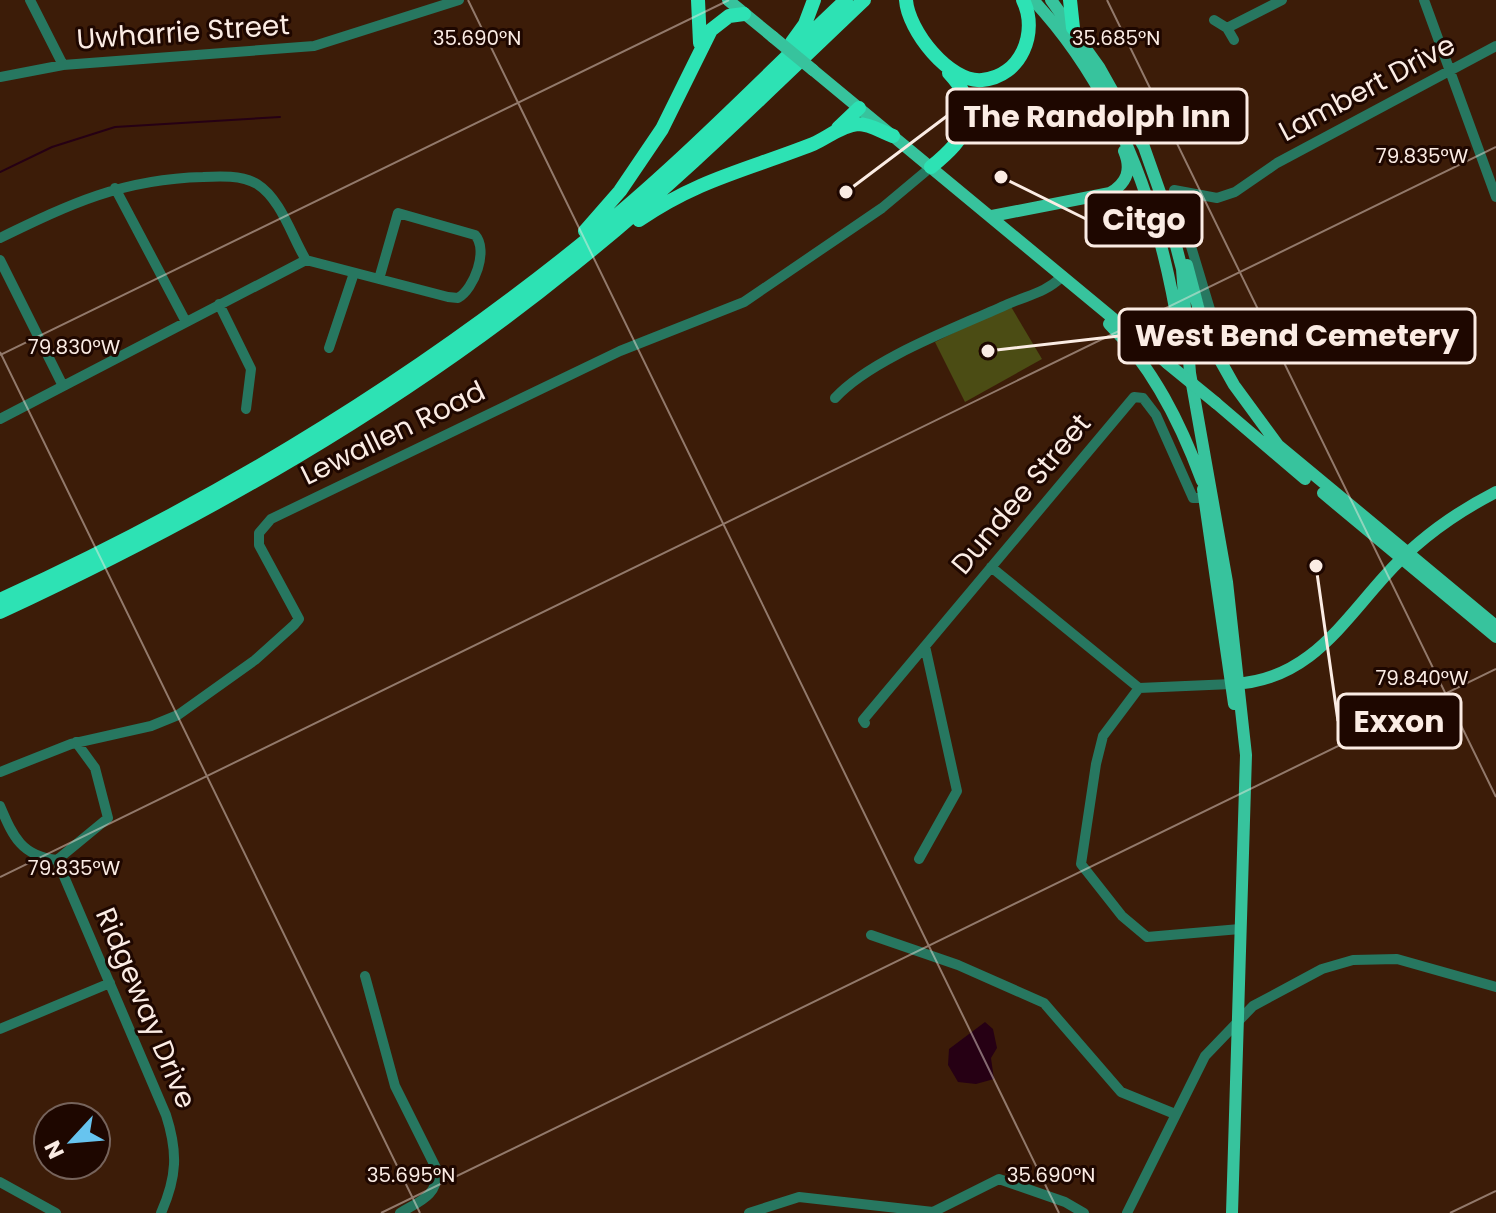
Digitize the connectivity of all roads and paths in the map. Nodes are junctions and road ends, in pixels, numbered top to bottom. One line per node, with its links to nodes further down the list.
1 (30, 0): 23 (street)
2 (459, 0): 23 (street, Uwharrie Street)
3 (698, 0): 21 (highway)
4 (728, 0): 15 (main road)
5 (814, 0): 26 (highway)
6 (846, 0): 26 (highway)
7 (864, 0): 44 (highway)
8 (906, 0): 22 (highway)
9 (1023, 0): 22 (highway)
10 (1033, 0): 28 (main road)
11 (1051, 0): 17 (main road)
12 (1070, 0): 17 (highway)
13 (1281, 0): 18 (street)
14 (1424, 0): 24 (street)
15 (744, 14): 21 (highway); 27 (main road, bridge)
16 (1214, 20): 18 (street)
17 (1073, 28): 32 (main road)
18 (1227, 28): 19 (street)
19 (1234, 40)
20 (1496, 46): 24 (street, Lambert Drive)
21 (699, 52): 45 (highway)
22 (935, 55): 31 (highway)
23 (63, 65): 25 (street, Uwharrie Street)
24 (1451, 71): 35 (street, Lambert Drive); 36 (street)
25 (0, 77)
26 (761, 80): 45 (highway)
27 (859, 108): 29 (highway); 30 (main road)
28 (1118, 125): 37 (main road); 38 (main road)
29 (832, 134): 30 (highway); 44 (highway)
30 (893, 136): 31 (main road)
31 (931, 167): 40 (main road); 73 (street, Lewallen Road)
32 (1157, 180): 34 (main road); 38 (main road)
33 (115, 188): 41 (street); 43 (street); 52 (street)
34 (1174, 190): 35 (street, Lambert Drive); 39 (street)
35 (1202, 197): 39 (street)
36 (1496, 197)
37 (1090, 199): 38 (main road); 40 (main road)
38 (1162, 215): 51 (main road); 54 (main road)
39 (1182, 215): 54 (street)
40 (992, 216): 47 (main road)
41 (0, 238)
42 (0, 260): 55 (street)
43 (306, 260): 46 (street); 50 (street)
44 (573, 266): 66 (highway)
45 (546, 272): 65 (highway)
46 (354, 273): 48 (street); 53 (street)
47 (1063, 276): 49 (main road); 56 (street)
48 (379, 279): 48 (street)
49 (1087, 297): 59 (main road, bridge); 60 (main road)
50 (219, 304): 52 (street); 57 (street)
51 (1181, 320): 60 (main road); 70 (main road)
52 (186, 322): 55 (street)
53 (329, 348)
54 (1216, 353): 59 (main road)
55 (63, 386): 58 (street)
56 (835, 398)
57 (246, 409)
58 (0, 419)
59 (1289, 461): 63 (main road)
60 (1202, 481): 62 (main road)
61 (1496, 492): 63 (main road)
62 (1205, 498): 64 (street, Dundee Street); 70 (main road)
63 (1406, 556): 67 (main road); 68 (main road); 70 (main road)
64 (991, 567): 69 (street, Dundee Street); 71 (street)
65 (0, 600)
66 (0, 612)
67 (1496, 626)
68 (1496, 637)
69 (925, 646): 72 (street, Dundee Street); 76 (street)
70 (1236, 684): 71 (street); 78 (main road)
71 (1139, 688): 78 (street)
72 (865, 723)
73 (76, 742): 74 (street, Lewallen Road); 77 (street)
74 (0, 772)
75 (0, 806): 77 (street)
76 (919, 859)
77 (57, 860): 81 (street, Ridgeway Drive)
78 (1240, 929): 83 (main road)
79 (871, 935): 85 (street)
80 (365, 976): 89 (street)
81 (110, 983): 84 (street); 88 (street, Ridgeway Drive)
82 (1496, 987): 83 (street)
83 (1238, 1018): 85 (street); 93 (main road)
84 (0, 1029)
85 (1175, 1114): 92 (street)
86 (0, 1182): 87 (street)
87 (56, 1213)
88 (161, 1213)
89 (400, 1213)
90 (749, 1213): 91 (street)
91 (1084, 1213)
92 (1127, 1213)
93 (1232, 1213)

